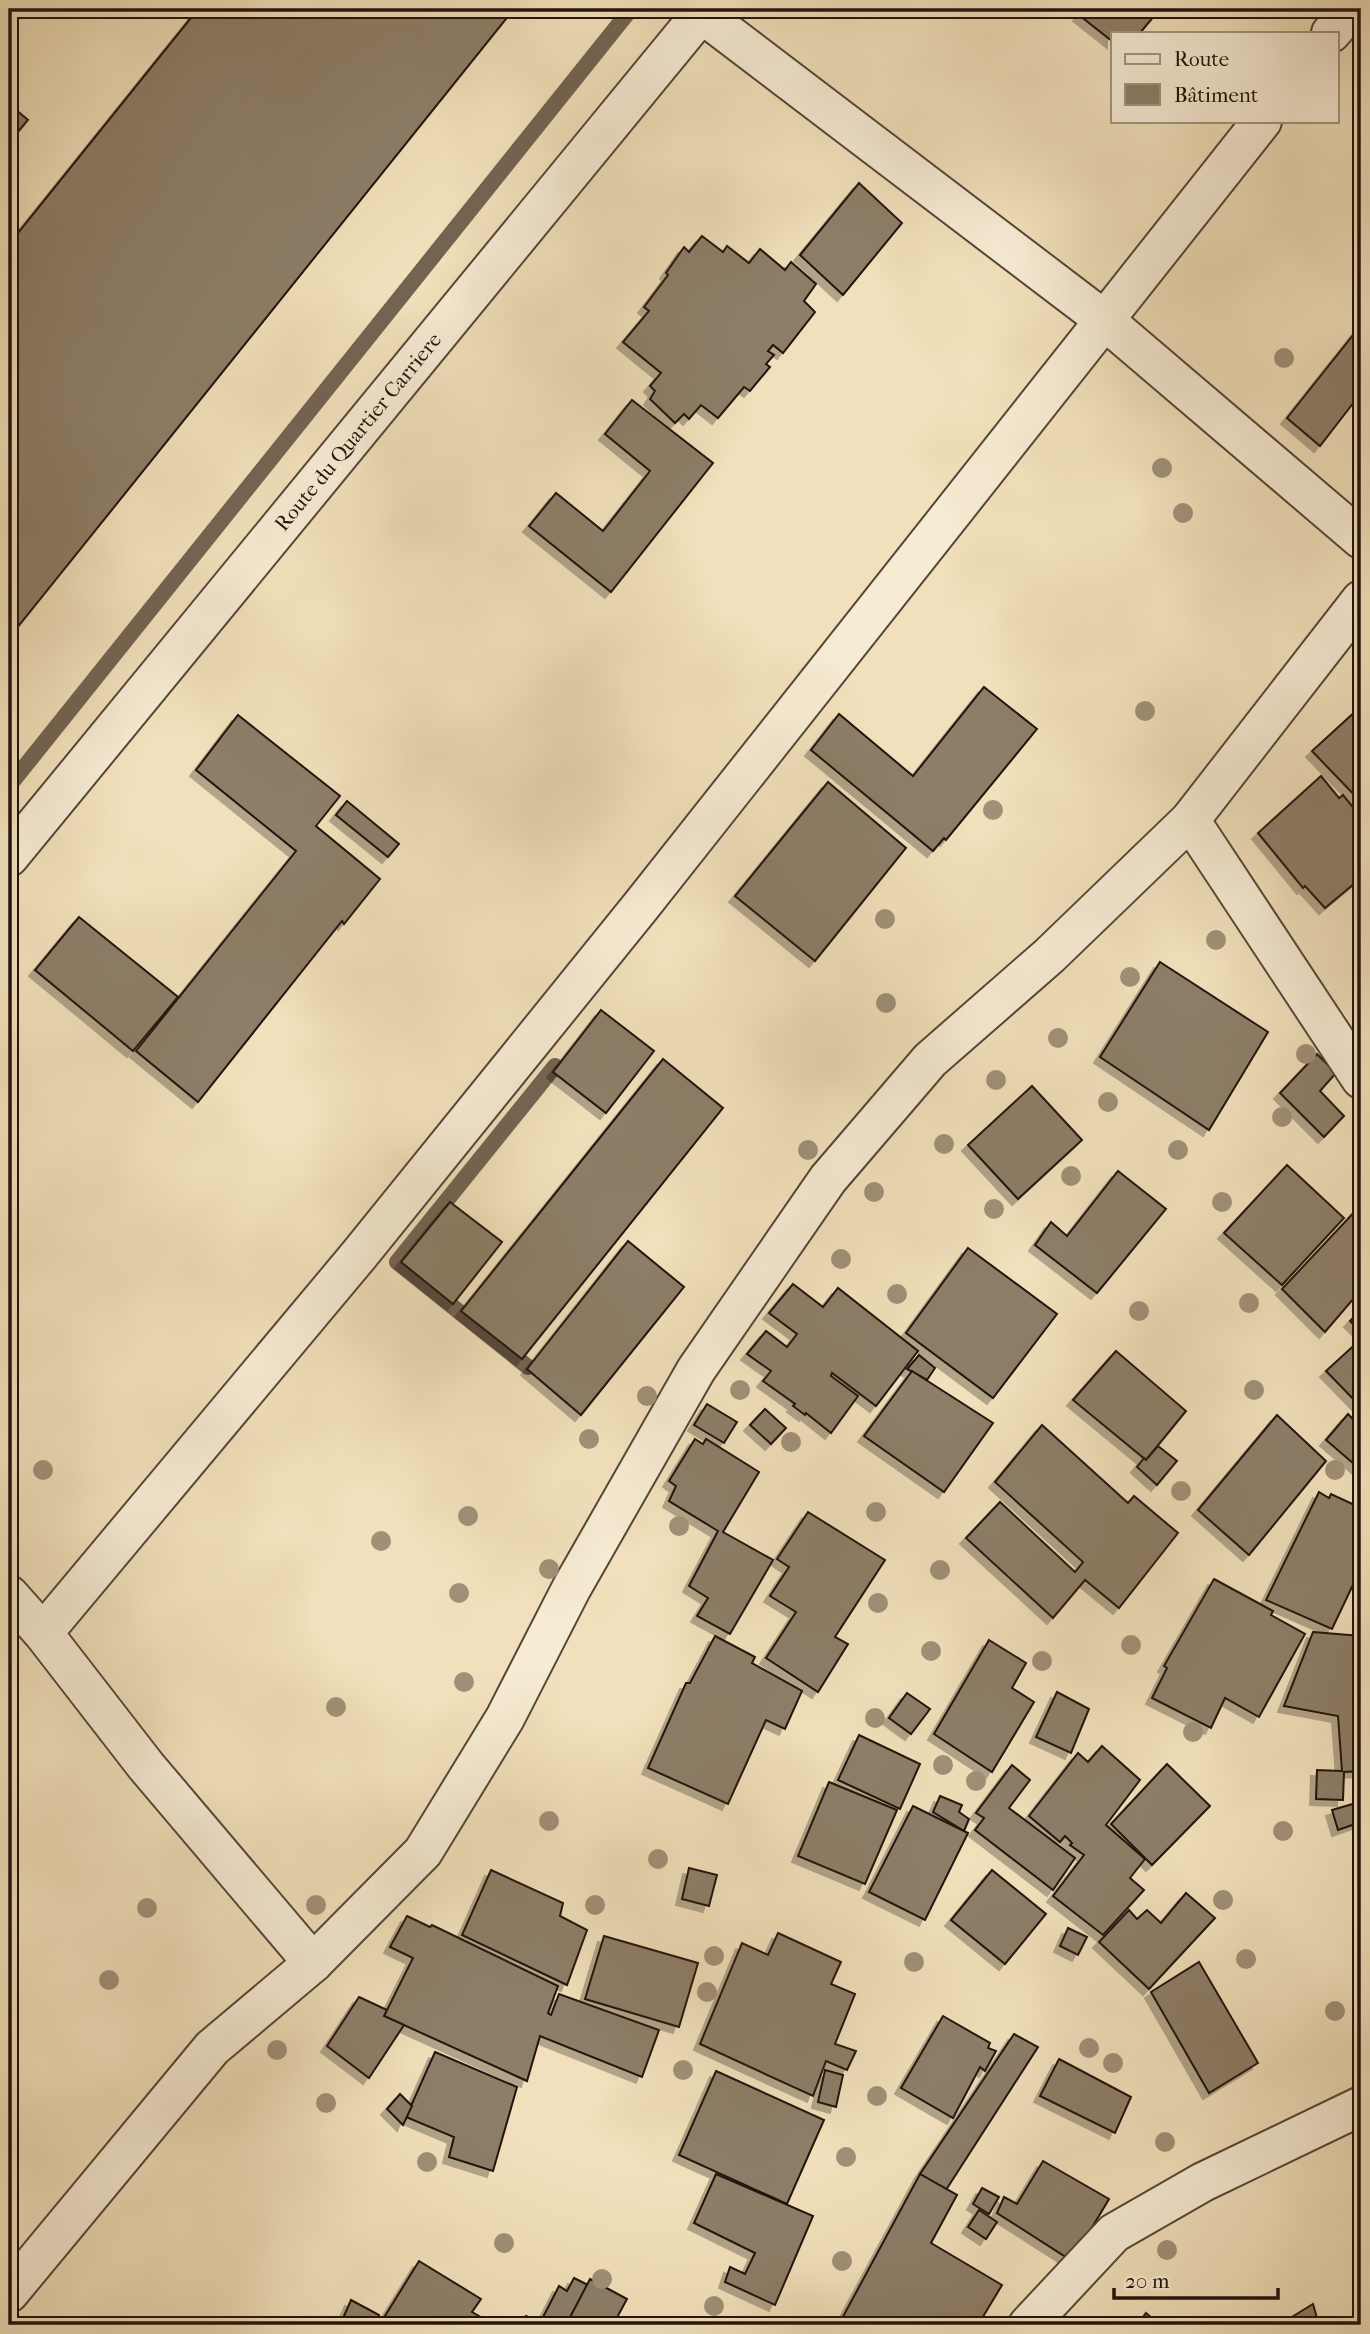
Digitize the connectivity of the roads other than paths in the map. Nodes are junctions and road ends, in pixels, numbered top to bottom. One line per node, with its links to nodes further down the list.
1 (1352, 9): 3 (street)
2 (704, 11): 5 (street); 9 (street, Route du Quartier Carriere)
3 (1332, 32)
4 (1261, 122): 5 (street)
5 (1103, 319): 6 (street); 12 (street)
6 (1361, 539)
7 (1361, 600): 8 (street)
8 (1190, 820): 10 (street); 13 (street)
9 (9, 857)
10 (1361, 1080)
11 (9, 1595): 12 (street)
12 (43, 1633): 13 (street)
13 (313, 1963): 15 (street)
14 (1361, 2106): 16 (street)
15 (9, 2294)
16 (1028, 2325)

